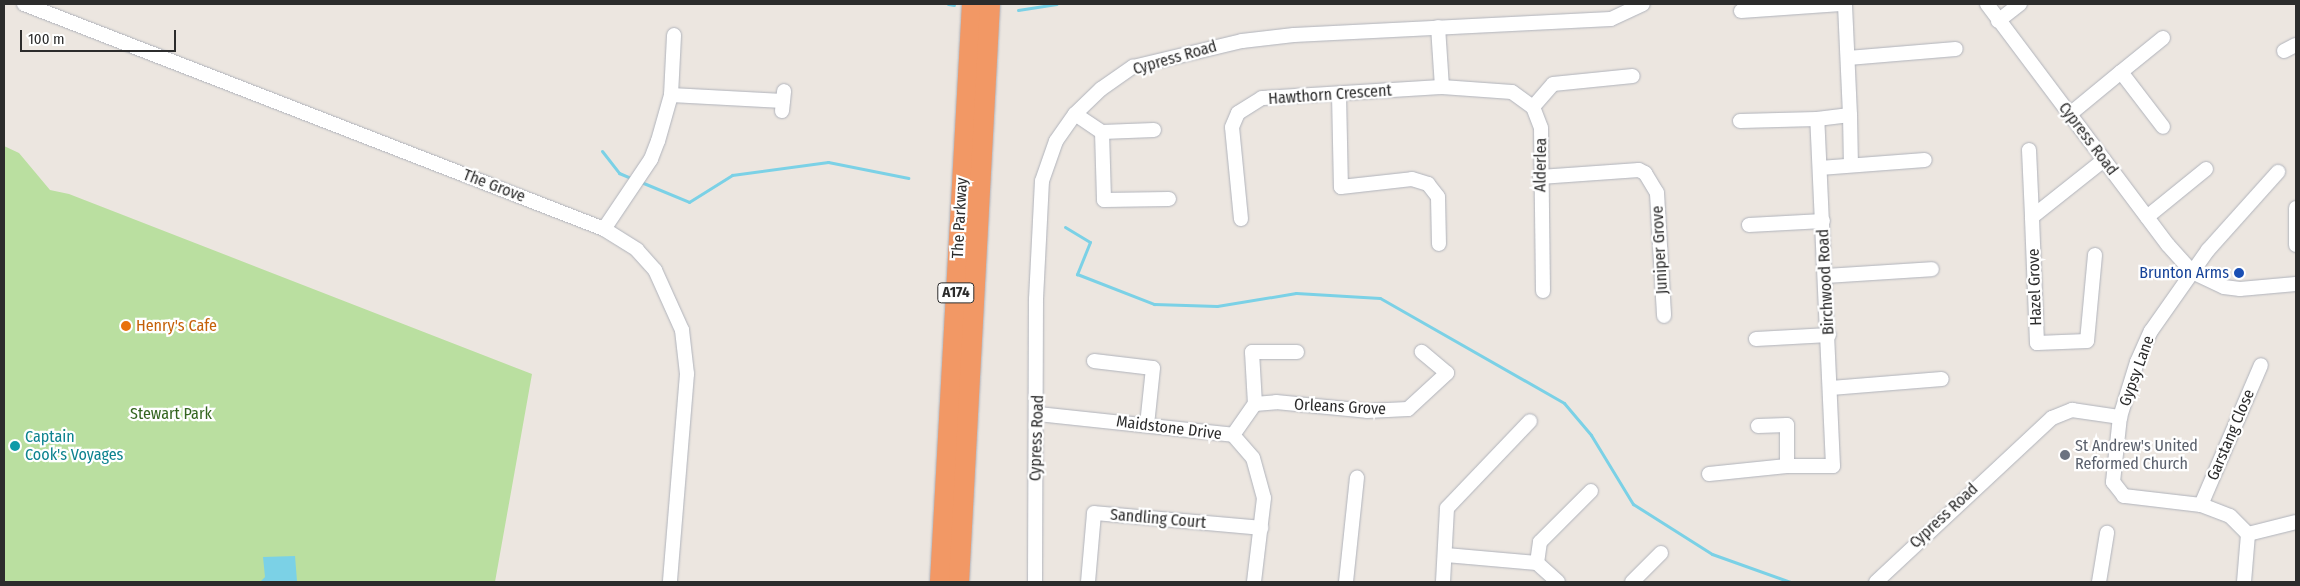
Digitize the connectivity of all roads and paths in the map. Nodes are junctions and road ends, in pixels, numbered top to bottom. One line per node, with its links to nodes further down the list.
1 (24, 4): 46 (street, The Grove)
2 (972, 4): 84 (highway, The Parkway / A174)
3 (990, 4): 85 (highway, The Parkway / A174)
4 (1643, 4): 11 (street, Cypress Road)
5 (1841, 4): 9 (street)
6 (1845, 4): 15 (street)
7 (1987, 4): 10 (street, Cypress Road)
8 (2020, 4): 10 (street)
9 (1741, 11)
10 (1998, 20): 24 (street, Cypress Road)
11 (1438, 26): 18 (street); 23 (street, Cypress Road)
12 (674, 35): 20 (street)
13 (2163, 38): 16 (street)
14 (1956, 49): 15 (street)
15 (1848, 58): 25 (street)
16 (2121, 72): 24 (street); 28 (street)
17 (1632, 76): 22 (street)
18 (1442, 87): 19 (street, Hawthorn Crescent); 22 (street)
19 (1339, 94): 43 (street, Hawthorn Crescent); 47 (street)
20 (671, 95): 21 (street); 46 (street)
21 (783, 101)
22 (1533, 107): 38 (street, Alderlea)
23 (1075, 114): 30 (street); 65 (street, Cypress Road)
24 (2070, 114): 33 (street, Cypress Road)
25 (1850, 115): 26 (street); 34 (street)
26 (1817, 118): 27 (street); 35 (street, Birchwood Road)
27 (1740, 121)
28 (2163, 127)
29 (1154, 130): 30 (street)
30 (1102, 132): 39 (street)
31 (2029, 150): 41 (street, Hazel Grove)
32 (1925, 160): 34 (street)
33 (2104, 160): 41 (street); 42 (street, Cypress Road)
34 (1851, 166): 35 (street)
35 (1820, 168): 44 (street, Birchwood Road)
36 (2206, 169): 42 (street)
37 (2278, 172): 51 (street, Gypsy Lane)
38 (1540, 177): 54 (street, Alderlea); 55 (street, Juniper Grove)
39 (1169, 199)
40 (2296, 208): 48 (street)
41 (2032, 216): 49 (street, Hazel Grove)
42 (2147, 217): 51 (street, Cypress Road)
43 (1240, 219)
44 (1823, 221): 45 (street); 52 (street, Birchwood Road)
45 (1749, 225)
46 (604, 229): 83 (street, The Grove)
47 (1439, 244)
48 (2296, 245)
49 (2095, 255)
50 (1932, 269): 52 (street)
51 (2192, 272): 53 (street); 66 (street, Gypsy Lane)
52 (1825, 276): 56 (street, Birchwood Road)
53 (2296, 284)
54 (1543, 291)
55 (1664, 316)
56 (1829, 335): 57 (street); 63 (street, Birchwood Road)
57 (1756, 339)
58 (1297, 352): 64 (street)
59 (1422, 352): 64 (street, Orleans Grove)
60 (1094, 361): 68 (street)
61 (2261, 364): 75 (street, Garstang Close)
62 (1942, 379): 63 (street)
63 (1831, 388): 71 (street, Birchwood Road)
64 (1255, 404): 70 (street)
65 (1038, 414): 68 (street, Maidstone Drive); 86 (street, Cypress Road)
66 (2120, 417): 75 (street, Gypsy Lane); 93 (street, Cypress Road)
67 (1530, 421): 81 (street)
68 (1147, 425): 70 (street, Maidstone Drive)
69 (1758, 426): 71 (street)
70 (1233, 435): 77 (street, Maidstone Drive)
71 (1787, 466): 72 (street, Birchwood Road)
72 (1710, 474)
73 (1357, 478): 89 (street)
74 (1591, 492): 82 (street)
75 (2201, 505): 79 (street)
76 (2296, 522): 79 (street)
77 (1261, 528): 87 (street, Sandling Court); 88 (street, Maidstone Drive)
78 (2107, 533): 94 (street)
79 (2248, 534): 95 (street)
80 (1661, 553): 92 (street)
81 (1446, 555): 82 (street); 90 (street)
82 (1537, 563): 91 (street)
83 (670, 582)
84 (940, 582)
85 (959, 582)
86 (1035, 582)
87 (1088, 582)
88 (1254, 582)
89 (1346, 582)
90 (1443, 582)
91 (1558, 582)
92 (1632, 582)
93 (1876, 582)
94 (2098, 582)
95 (2244, 582)

